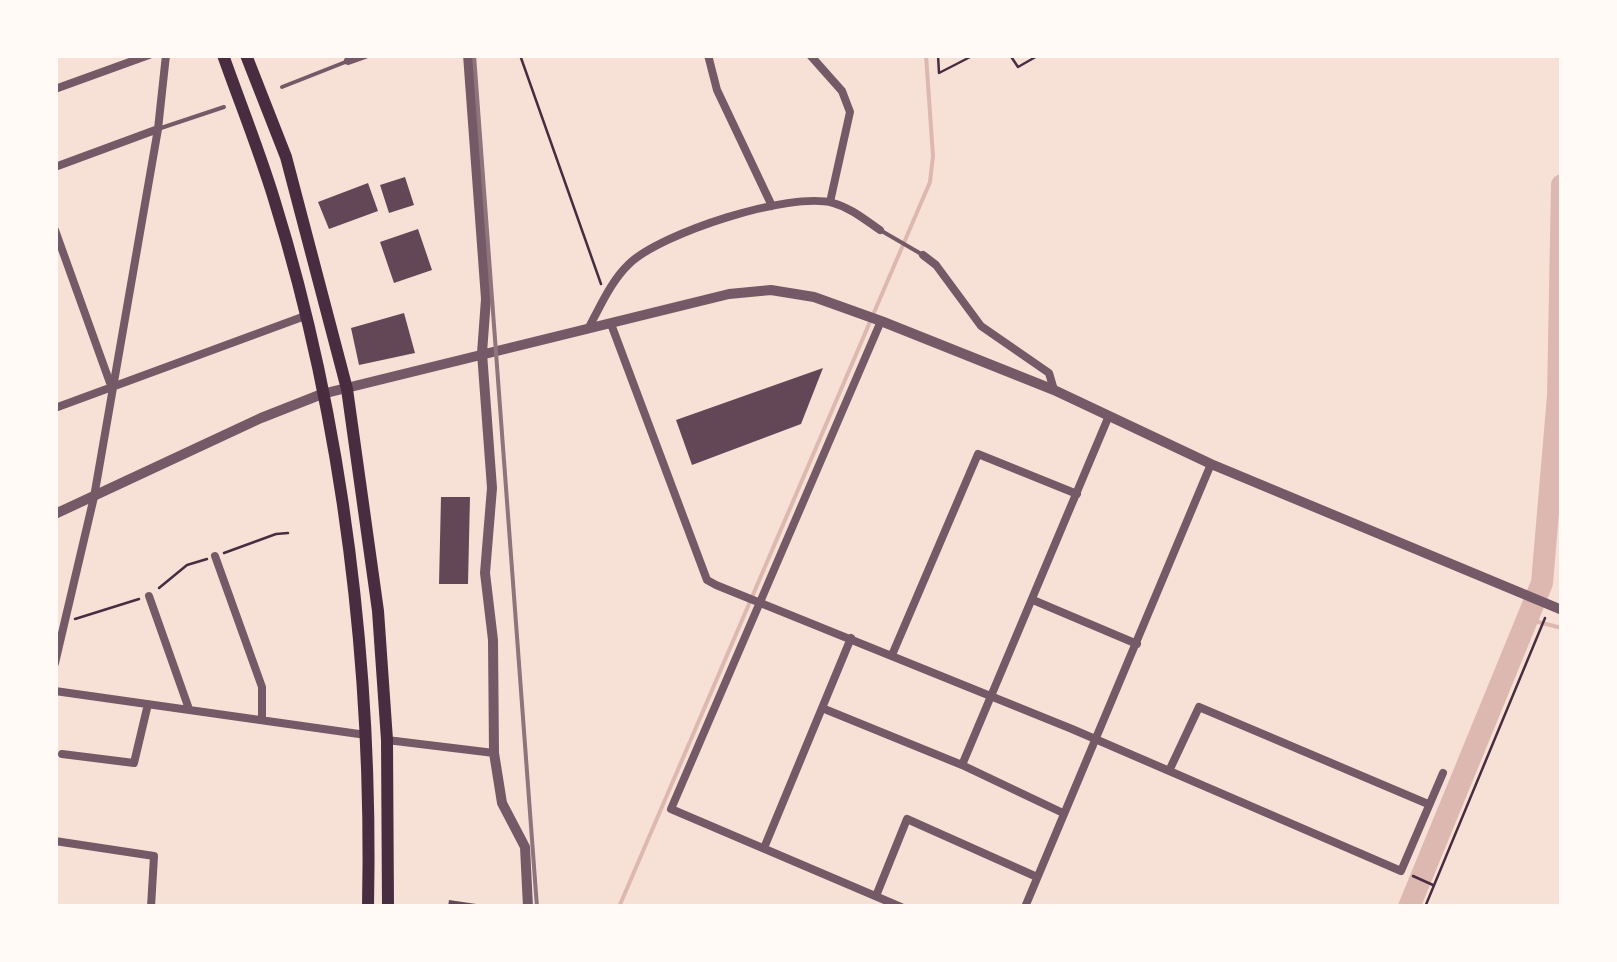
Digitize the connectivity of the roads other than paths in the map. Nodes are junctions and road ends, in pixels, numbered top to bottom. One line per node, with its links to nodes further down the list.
1 (149, 55): 11 (street)
2 (166, 55): 13 (street)
3 (223, 55): 20 (highway)
4 (246, 55): 26 (highway)
5 (366, 55): 9 (street)
6 (468, 55): 24 (street)
7 (708, 55): 16 (street)
8 (810, 55): 15 (street)
9 (348, 62): 10 (lane)
10 (282, 87)
11 (55, 89)
12 (224, 108): 13 (lane)
13 (158, 130): 14 (street); 25 (street)
14 (55, 168)
15 (830, 202): 16 (street); 18 (street)
16 (772, 206): 23 (street)
17 (55, 230): 25 (street)
18 (880, 230): 19 (lane)
19 (924, 255): 27 (street)
20 (305, 316): 25 (street); 28 (highway)
21 (881, 321): 22 (street); 27 (street); 38 (street)
22 (611, 324): 23 (street); 38 (street)
23 (588, 329): 24 (street)
24 (482, 353): 26 (street); 53 (street)
25 (112, 388): 29 (street); 33 (street)
26 (347, 389): 28 (street); 52 (highway)
27 (1054, 390): 30 (street)
28 (322, 394): 33 (street); 50 (highway)
29 (55, 408)
30 (1108, 418): 31 (street); 32 (street)
31 (1211, 464): 39 (street); 41 (street)
32 (1077, 494): 37 (street); 42 (street)
33 (94, 497): 34 (street); 43 (street)
34 (55, 514)
35 (215, 556): 49 (street)
36 (149, 596): 48 (street)
37 (1033, 600): 41 (street); 45 (street)
38 (762, 602): 40 (street); 61 (street)
39 (1557, 607)
40 (851, 638): 42 (street); 47 (street)
41 (1137, 644): 51 (street)
42 (892, 655): 45 (street)
43 (55, 663)
44 (55, 691): 46 (street)
45 (994, 696): 51 (street); 55 (street)
46 (148, 704): 48 (street); 54 (street)
47 (822, 708): 55 (street); 61 (street)
48 (188, 709): 49 (street)
49 (262, 718): 50 (street)
50 (366, 735): 65 (highway)
51 (1097, 739): 56 (street); 59 (street)
52 (387, 740): 53 (street); 66 (highway)
53 (494, 753): 67 (street)
54 (62, 754)
55 (962, 765): 59 (street)
56 (1170, 771): 58 (street); 58 (street)
57 (1443, 774): 58 (street)
58 (1428, 804)
59 (1063, 813): 62 (street)
60 (55, 842): 64 (street)
61 (764, 848): 63 (street)
62 (1037, 876): 63 (street); 69 (street)
63 (876, 896): 68 (street)
64 (151, 907)
65 (368, 907)
66 (388, 907)
67 (528, 907)
68 (901, 907)
69 (1025, 907)

